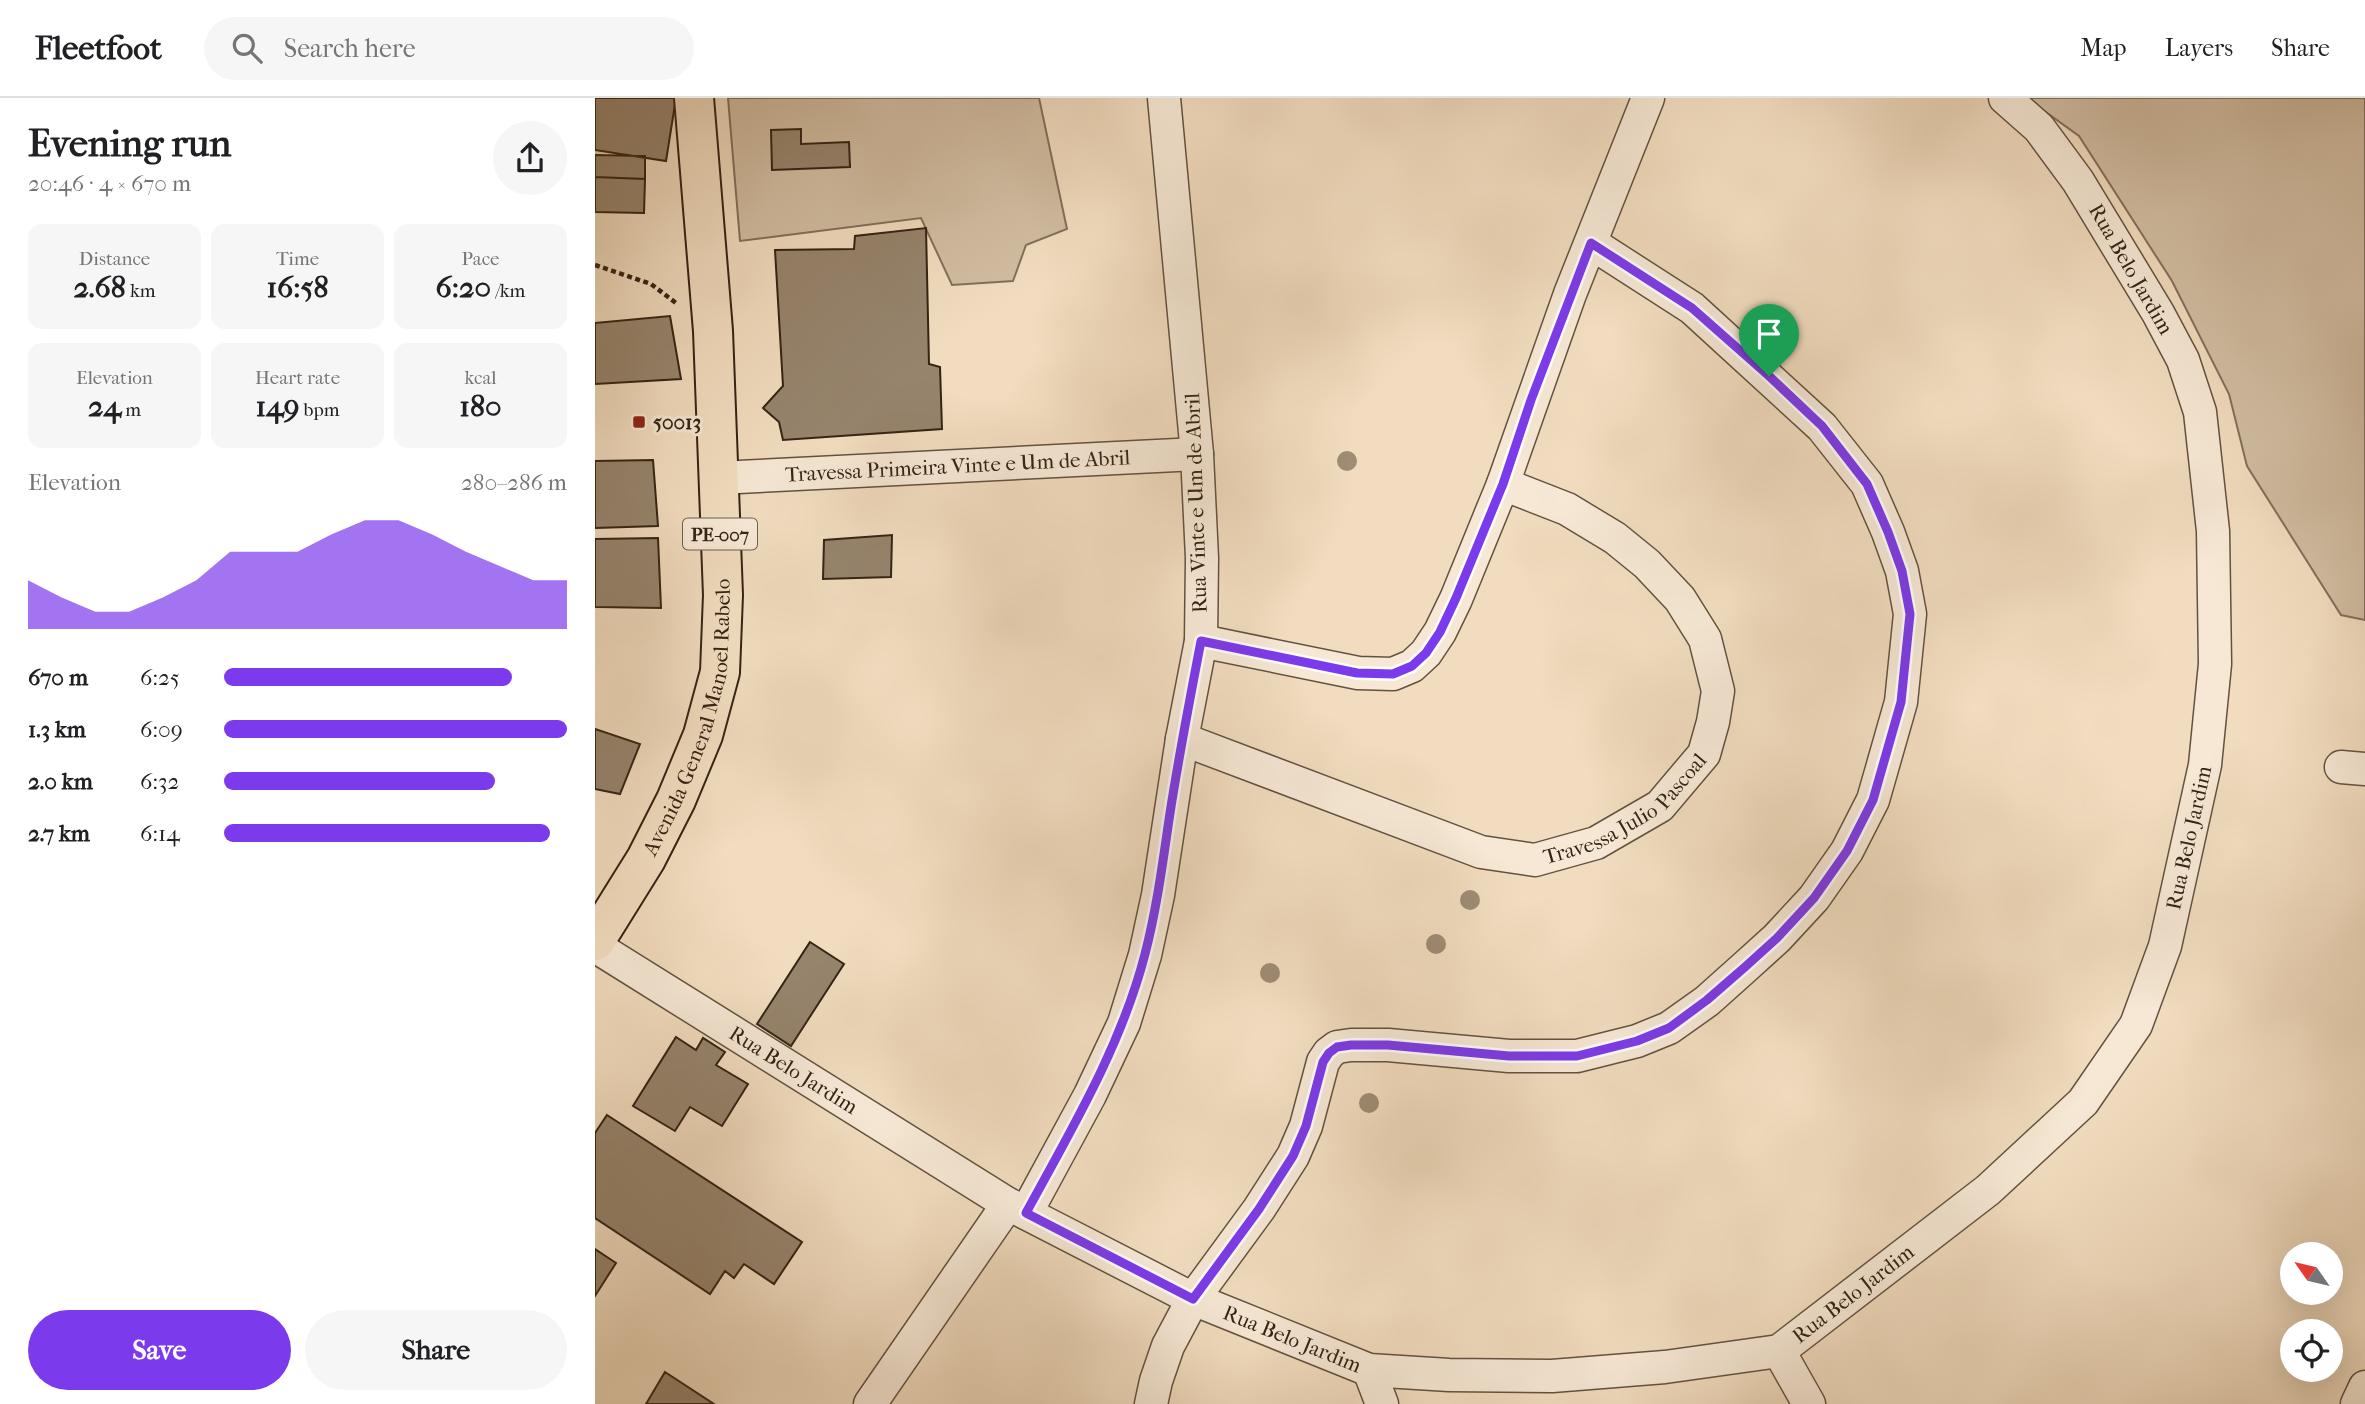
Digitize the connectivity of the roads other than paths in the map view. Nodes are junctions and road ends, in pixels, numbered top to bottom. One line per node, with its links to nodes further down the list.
1 (694, 98): 7 (main road, Avenida General Manoel Rabelo / PE-007)
2 (1164, 98): 6 (street, Rua Vinte e Um de Abril)
3 (1648, 98): 5 (street)
4 (2005, 98): 14 (street, Rua Belo Jardim)
5 (1591, 243): 8 (street); 13 (street)
6 (1197, 454): 7 (street, Travessa Primeira Vinte e Um de Abril); 9 (street, Rua Vinte e Um de Abril)
7 (718, 478): 11 (main road, Avenida General Manoel Rabelo / PE-007)
8 (1503, 484): 9 (street); 10 (street, Travessa Julio Pascoal)
9 (1201, 641): 10 (street, Rua Vinte e Um de Abril)
10 (1182, 739): 12 (street, Rua Vinte e Um de Abril)
11 (595, 944): 12 (street, Rua Belo Jardim)
12 (1017, 1208): 13 (street, Rua Belo Jardim); 17 (street, Rua Vinte e Um de Abril)
13 (1193, 1299): 15 (street, Rua Belo Jardim); 18 (street)
14 (1779, 1352): 15 (street, Rua Belo Jardim); 20 (street)
15 (1369, 1370): 19 (street)
16 (2365, 1387): 21 (street)
17 (870, 1404)
18 (1151, 1404)
19 (1382, 1404)
20 (1809, 1404)
21 (2357, 1404)

